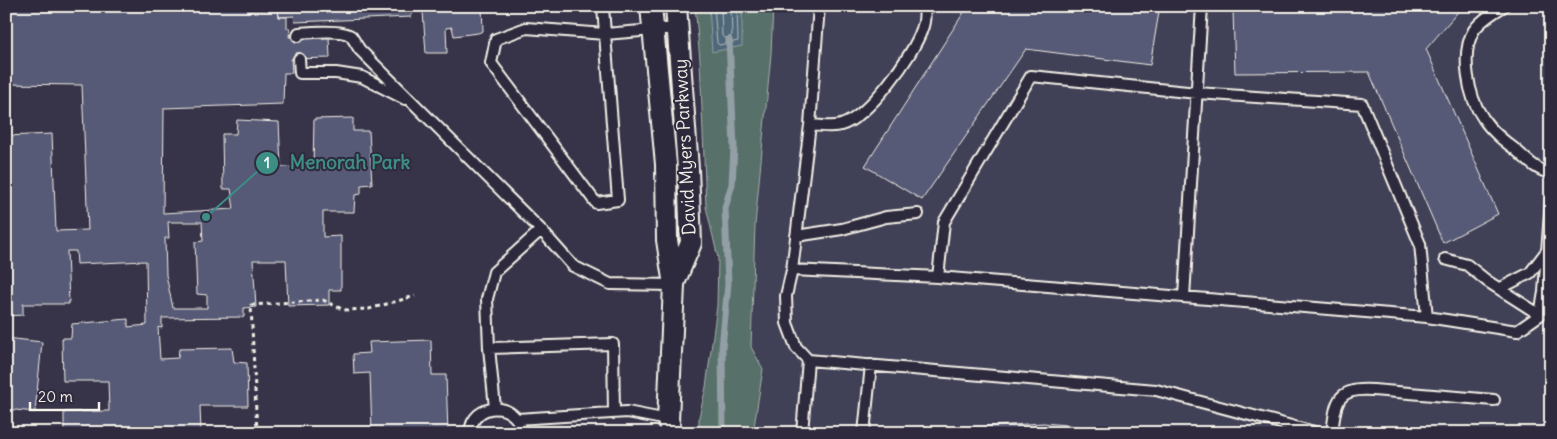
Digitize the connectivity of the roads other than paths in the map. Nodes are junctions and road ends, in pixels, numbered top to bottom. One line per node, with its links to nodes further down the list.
1 (603, 6): 10 (lane)
2 (651, 6): 9 (street, David Myers Parkway)
3 (676, 6): 8 (street, David Myers Parkway)
4 (819, 6): 15 (lane)
5 (924, 6): 15 (lane)
6 (1202, 6): 13 (lane)
7 (1504, 6): 16 (lane)
8 (677, 28): 9 (lane); 25 (street, David Myers Parkway)
9 (653, 30): 10 (lane); 25 (street, David Myers Parkway)
10 (605, 34): 10 (lane)
11 (298, 36): 14 (lane)
12 (299, 59): 14 (lane)
13 (1197, 92): 24 (lane); 27 (lane); 29 (lane)
14 (413, 102): 19 (lane)
15 (810, 125): 20 (lane)
16 (1551, 172)
17 (1551, 199): 21 (lane)
18 (918, 214): 20 (lane)
19 (541, 230): 25 (lane); 30 (lane)
20 (796, 236): 23 (lane)
21 (1547, 252): 26 (lane); 28 (lane)
22 (1446, 259): 26 (lane)
23 (792, 270): 24 (lane); 31 (lane)
24 (938, 277): 27 (lane)
25 (674, 285): 37 (street, David Myers Parkway)
26 (1499, 289): 28 (lane)
27 (1184, 297): 29 (lane)
28 (1540, 315): 29 (lane)
29 (1427, 317)
30 (489, 348): 34 (lane); 35 (lane)
31 (808, 360): 32 (lane); 40 (lane)
32 (871, 365): 41 (lane); 42 (lane)
33 (1494, 400): 43 (lane)
34 (495, 408): 36 (lane); 38 (lane)
35 (614, 413): 36 (lane); 37 (lane)
36 (517, 419): 39 (lane)
37 (665, 428)
38 (470, 433)
39 (522, 433)
40 (802, 433)
41 (864, 433)
42 (1318, 433)
43 (1332, 433)

